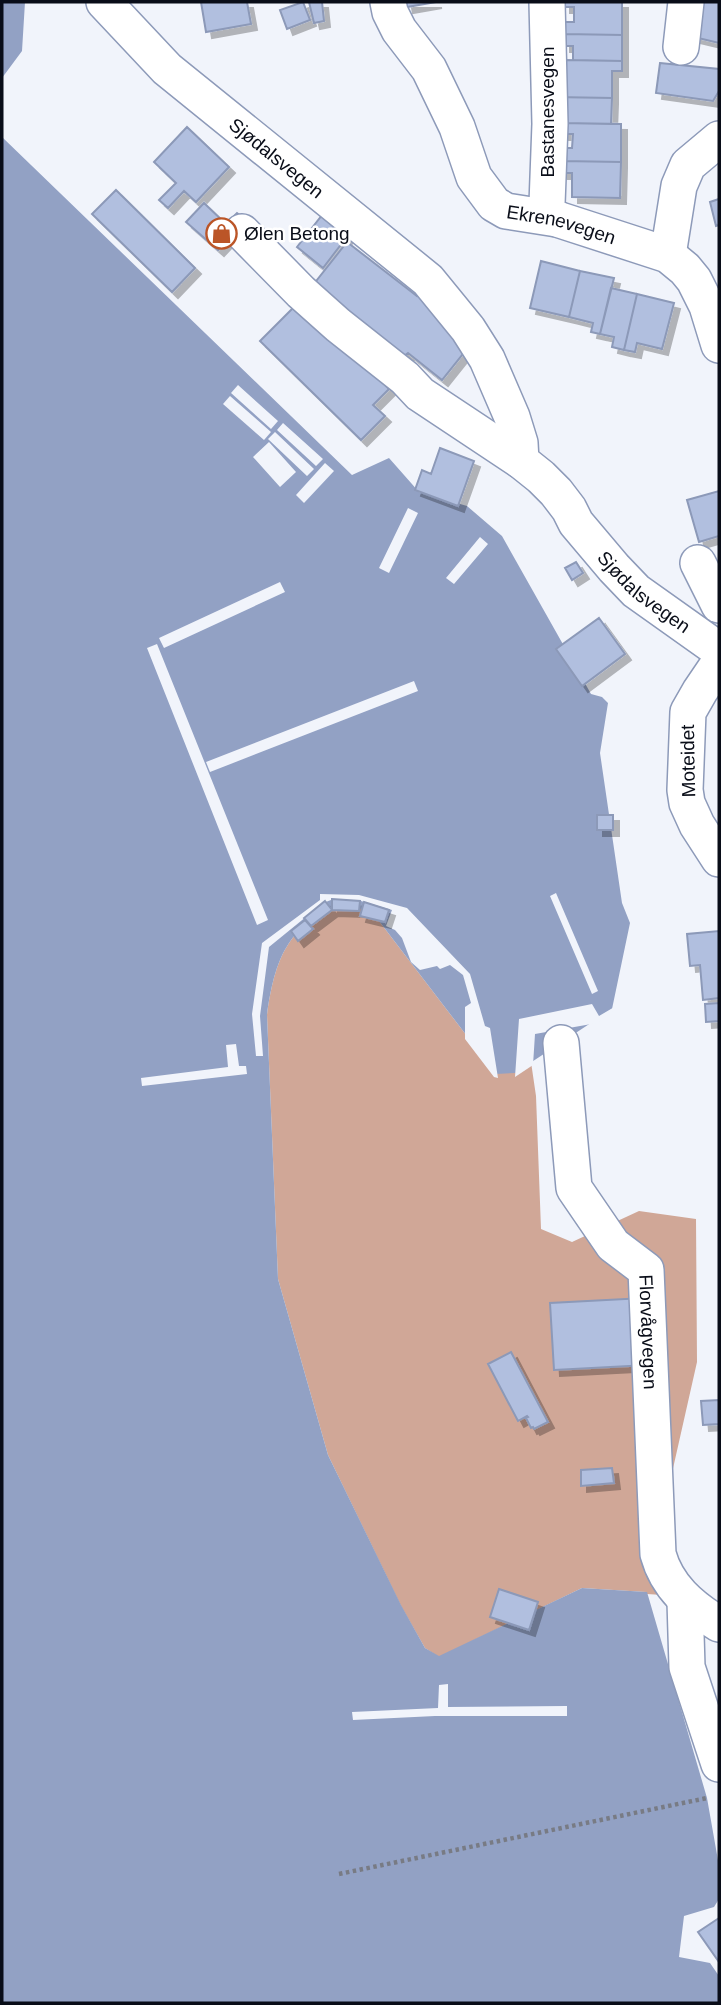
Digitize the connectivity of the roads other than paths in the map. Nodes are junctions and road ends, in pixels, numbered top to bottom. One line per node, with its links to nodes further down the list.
1 (104, 2): 11 (street, Sjødalsvegen)
2 (388, 2): 7 (street, Ekrenevegen)
3 (547, 2): 7 (street, Bastanesvegen)
4 (687, 2): 5 (street)
5 (681, 47)
6 (719, 139): 9 (street)
7 (557, 219): 9 (street, Ekrenevegen)
8 (242, 232): 11 (street, Sjødalsvegen)
9 (668, 255): 10 (street, Ekrenevegen)
10 (719, 345)
11 (521, 461): 14 (street, Sjødalsvegen)
12 (698, 563): 13 (street, Sjødalsvegen)
13 (719, 606)
14 (719, 650)
15 (719, 663): 16 (street, Moteidet)
16 (719, 859)
17 (561, 1042): 18 (street, Florvågvegen)
18 (685, 1601): 19 (street, Florvågvegen); 20 (street)
19 (719, 1623)
20 (719, 1764)

